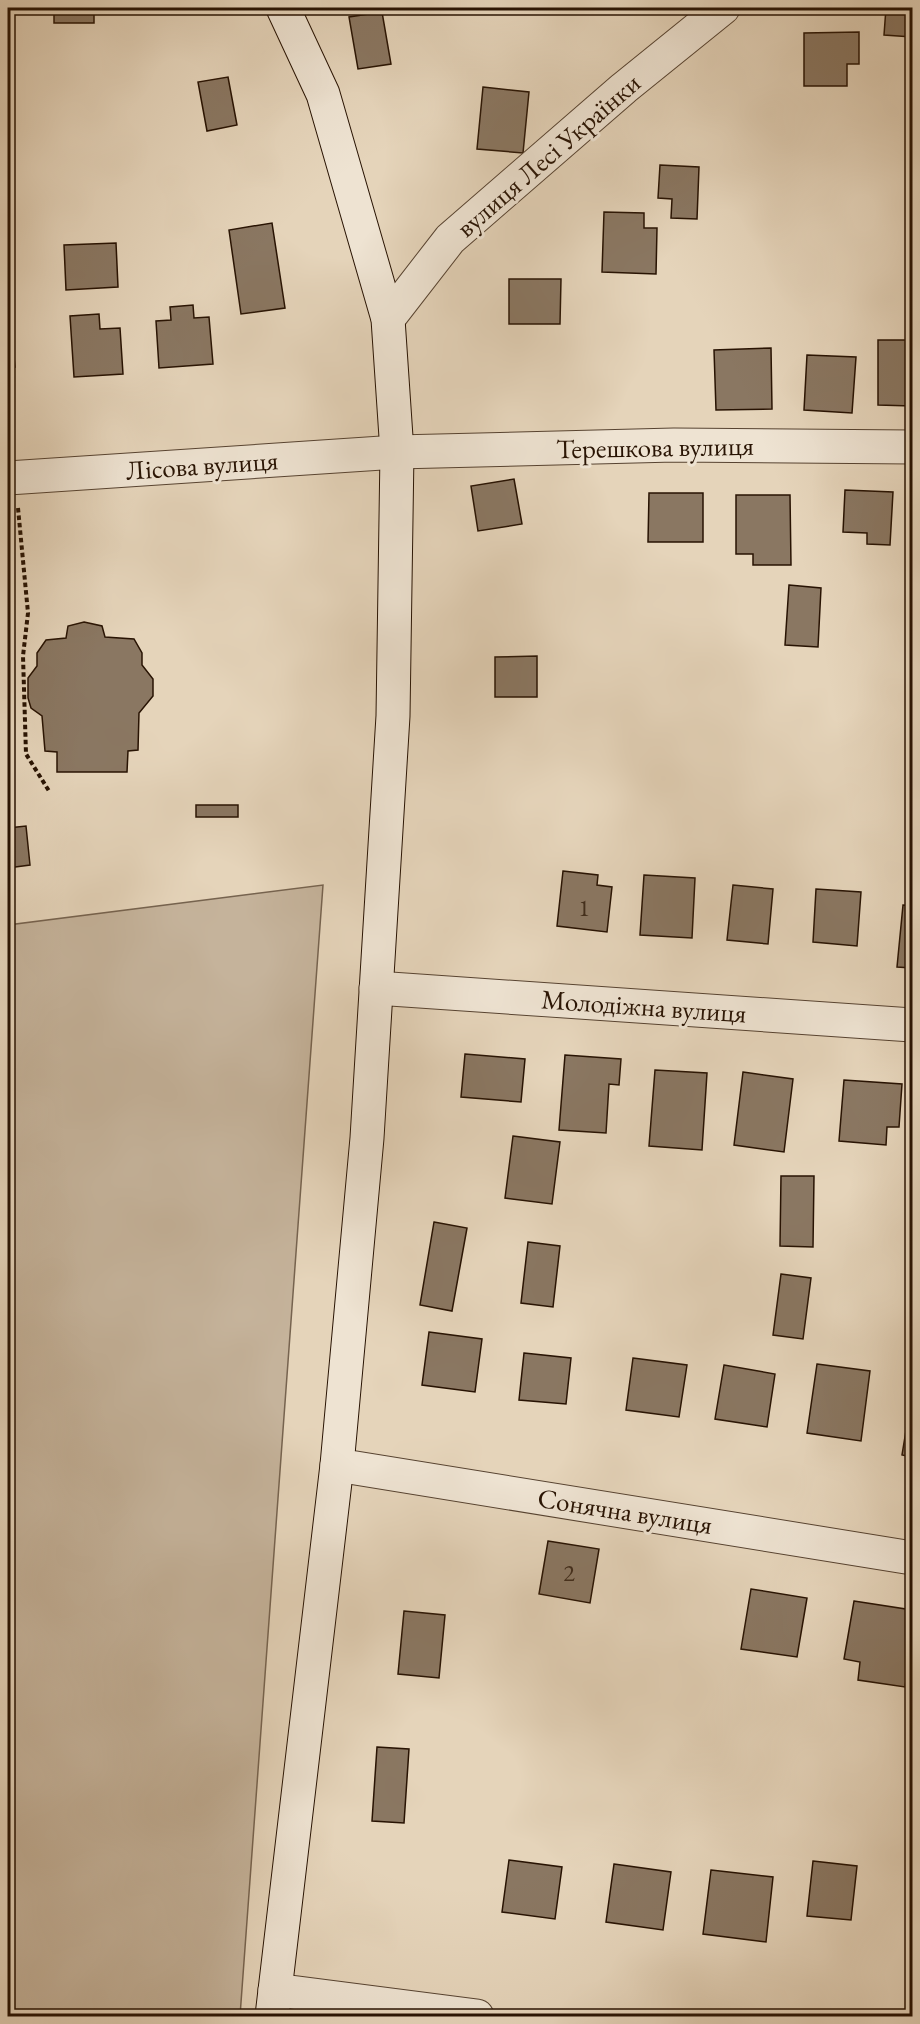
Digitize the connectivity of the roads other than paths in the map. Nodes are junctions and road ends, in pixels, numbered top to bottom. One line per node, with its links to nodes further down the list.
1 (283, 8): 3 (street)
2 (723, 8): 3 (street, вулиця Лесі Українки)
3 (388, 319): 5 (street)
4 (912, 447): 5 (street, Терешкова вулиця)
5 (398, 452): 6 (street, Лісова вулиця); 7 (street)
6 (11, 478)
7 (376, 988): 8 (street, Молодіжна вулиця); 9 (street)
8 (912, 1025)
9 (337, 1465): 10 (street, Сонячна вулиця); 11 (street)
10 (912, 1558)
11 (273, 2003): 12 (street)
12 (477, 2016)

